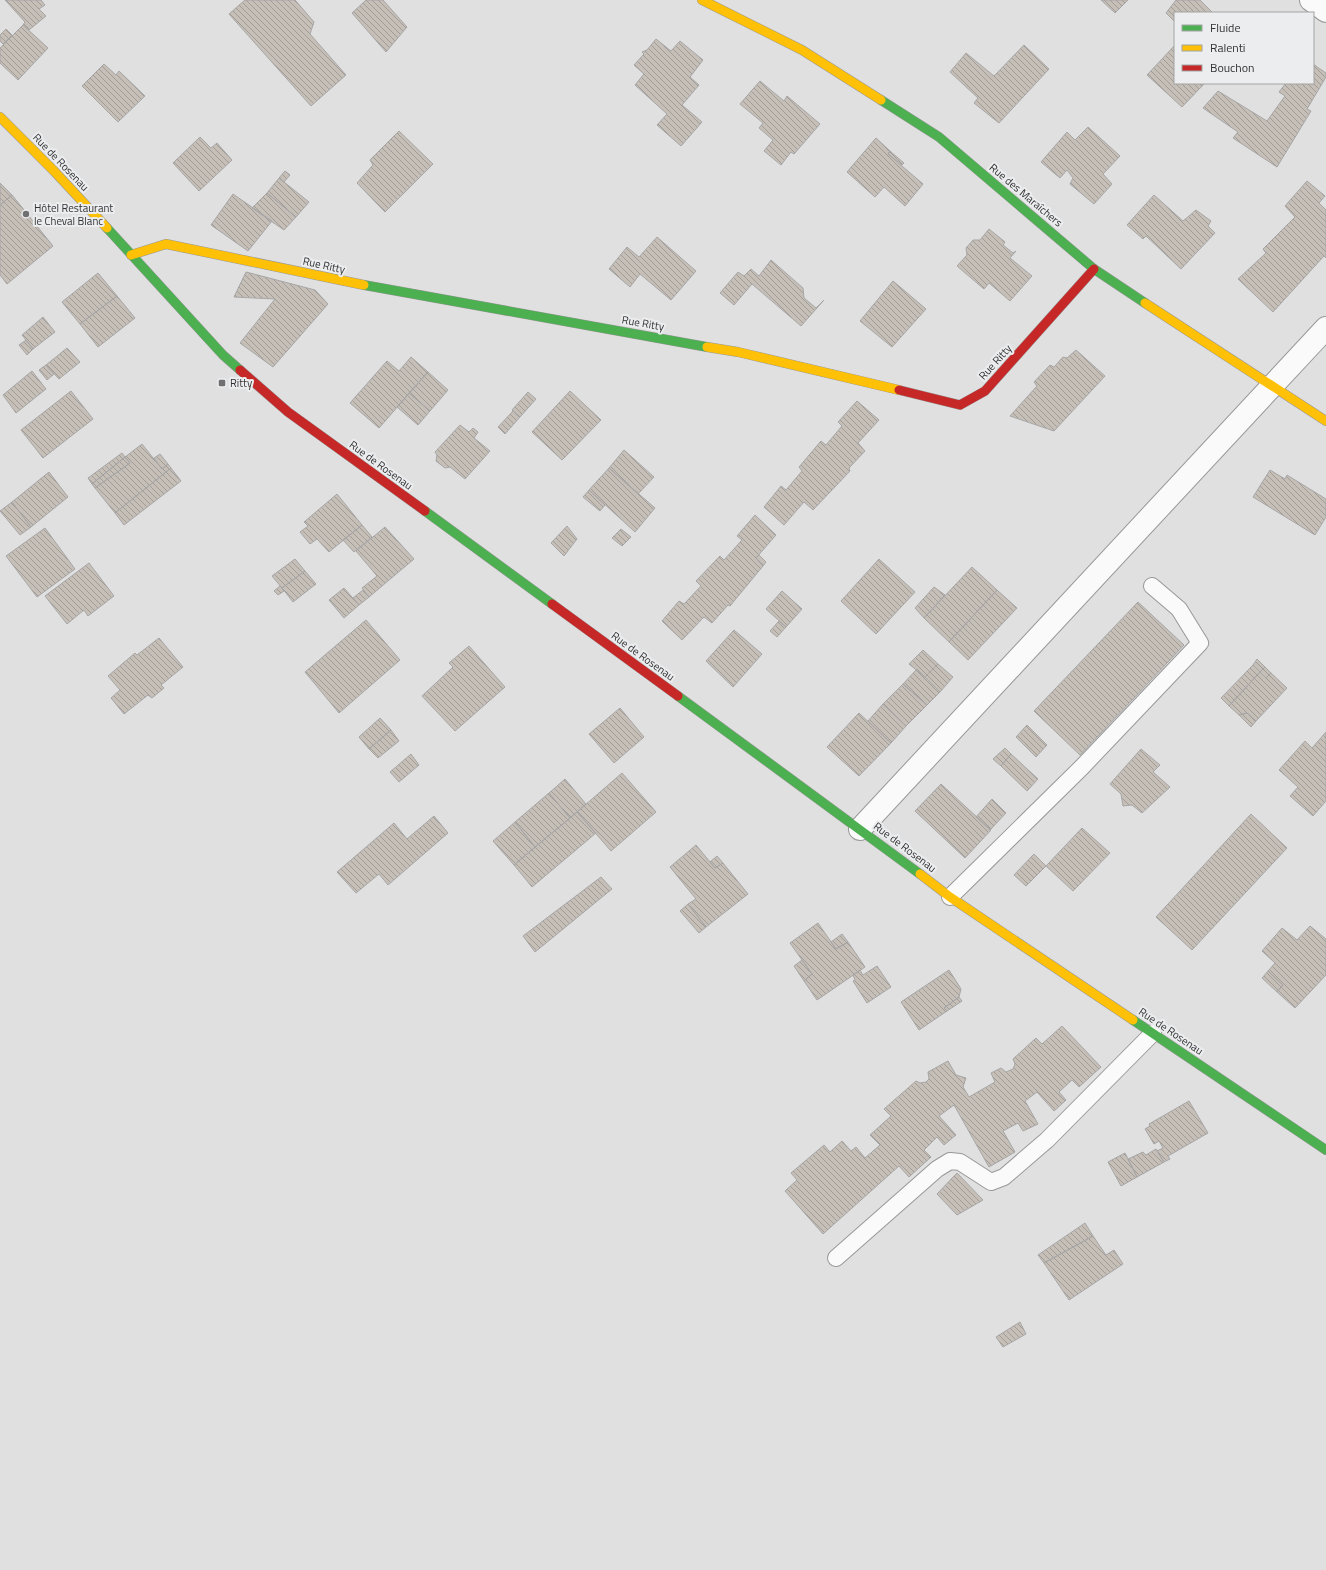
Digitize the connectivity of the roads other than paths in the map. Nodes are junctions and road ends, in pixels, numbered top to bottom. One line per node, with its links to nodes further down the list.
1 (702, 0): 6 (street, Rue des Maraîchers)
2 (1311, 0): 3 (street)
3 (1326, 11)
4 (0, 117): 5 (street, Rue de Rosenau)
5 (131, 254): 6 (street, Rue Ritty); 11 (street, Rue de Rosenau)
6 (1094, 268): 8 (street, Rue des Maraîchers)
7 (1326, 328): 8 (street)
8 (1272, 387): 9 (street, Rue des Maraîchers); 11 (street)
9 (1326, 421)
10 (1152, 586): 12 (lane)
11 (860, 829): 12 (street, Rue de Rosenau)
12 (950, 897): 13 (street, Rue de Rosenau)
13 (1153, 1033): 14 (street, Rue de Rosenau); 15 (lane)
14 (1326, 1150)
15 (836, 1258)

